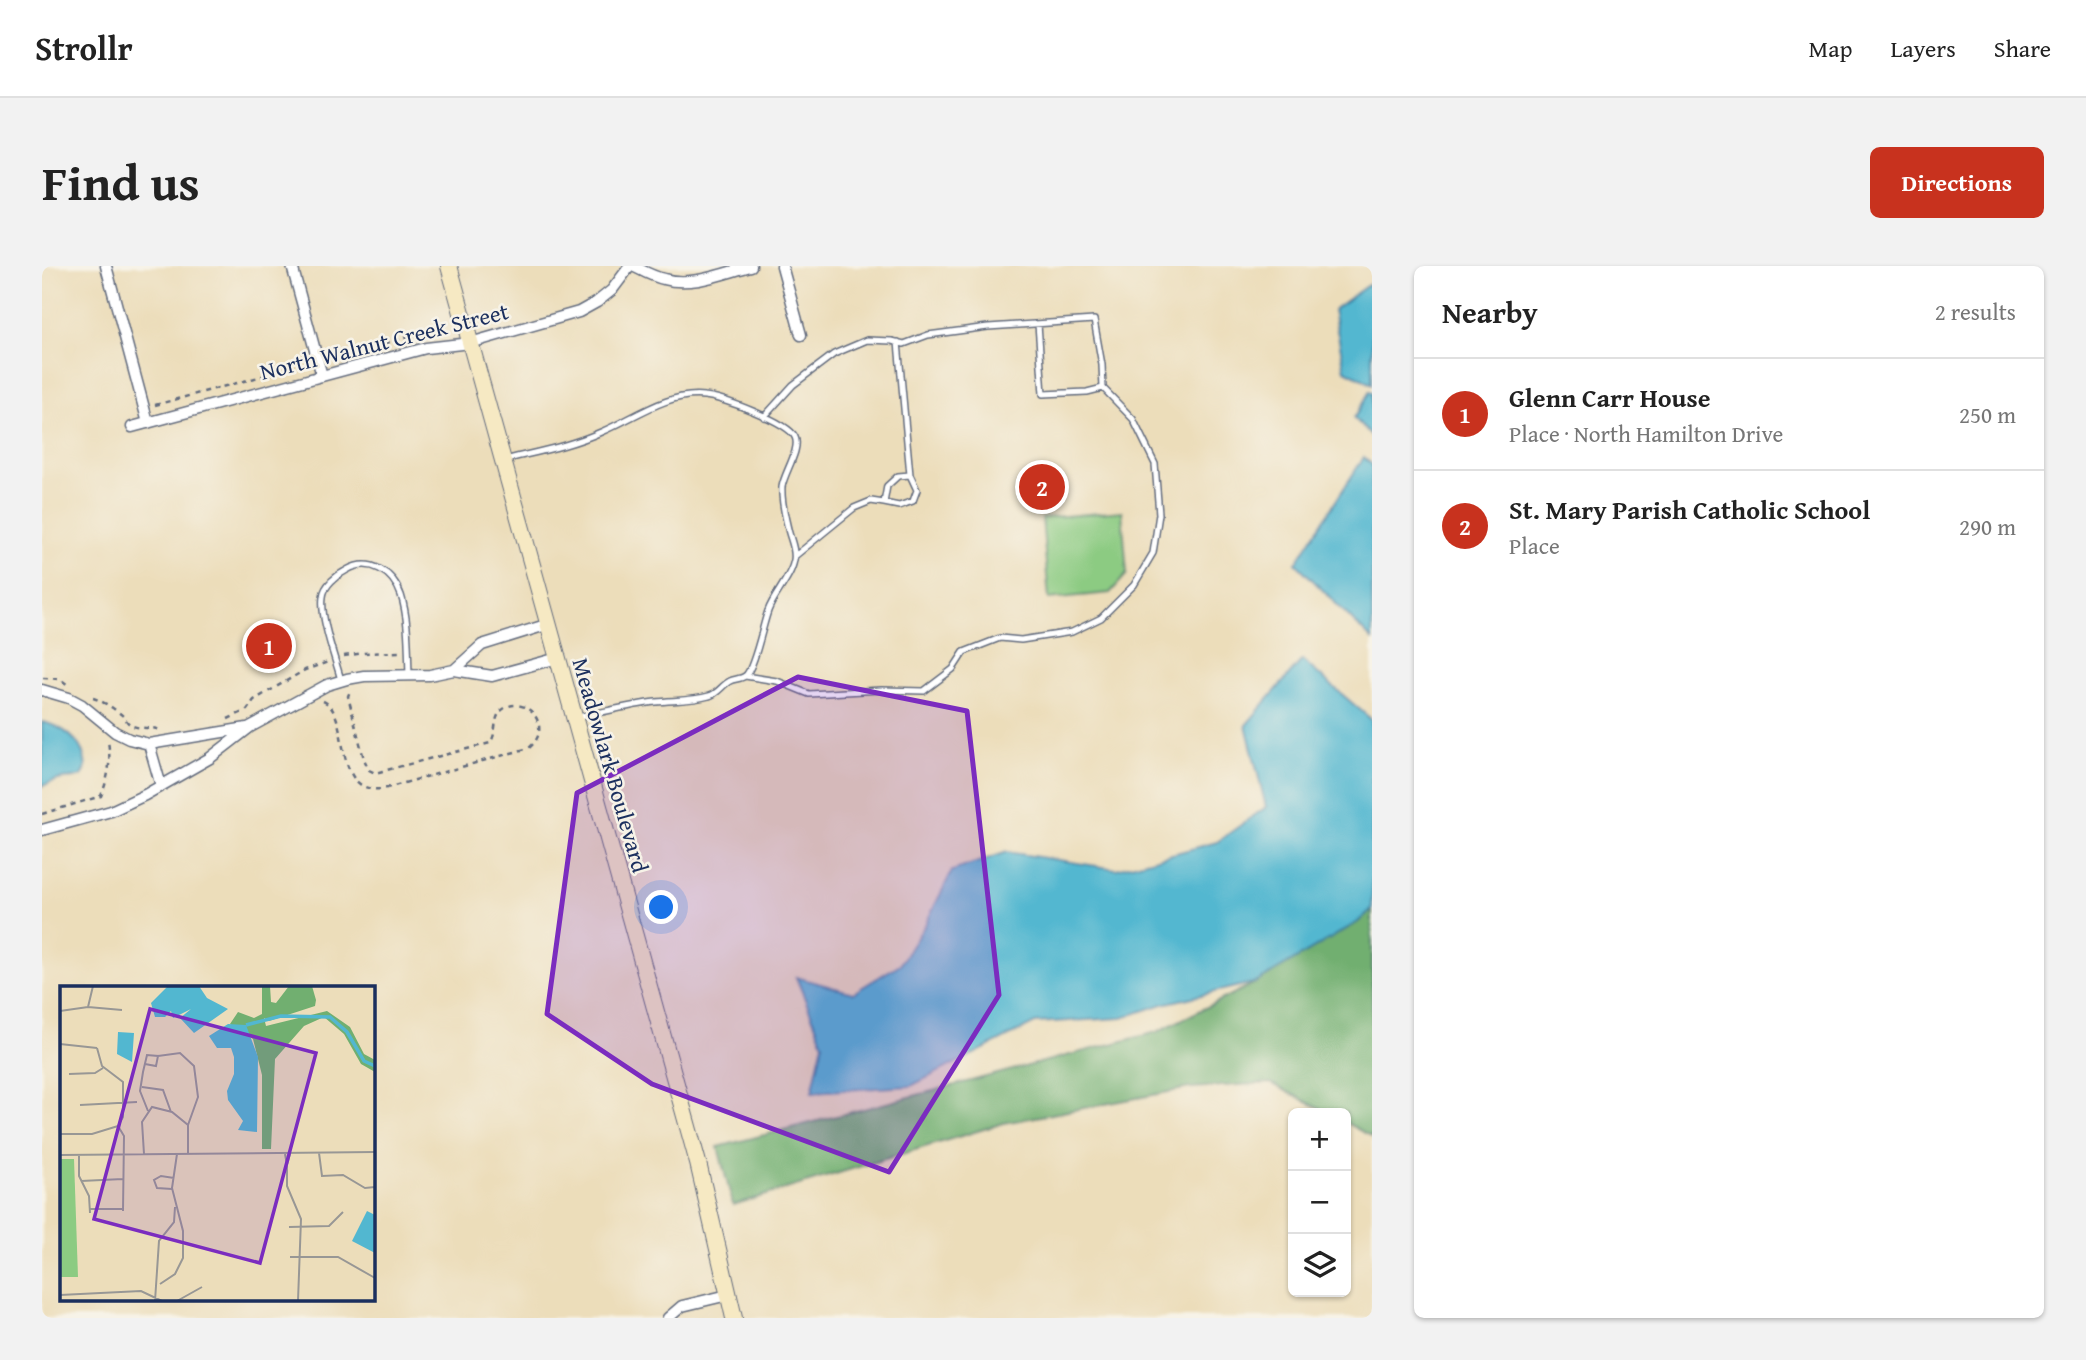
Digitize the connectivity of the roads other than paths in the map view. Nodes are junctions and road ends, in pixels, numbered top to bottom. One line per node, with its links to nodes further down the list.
1 (106, 266): 14 (street)
2 (292, 266): 11 (street)
3 (449, 266): 10 (street, Meadowlark Boulevard)
4 (632, 266): 5 (street, North Walnut Creek Street); 10 (street, North Walnut Creek Street)
5 (751, 266)
6 (782, 266): 8 (street)
7 (1038, 324): 9 (lane); 12 (lane); 12 (lane)
8 (802, 335)
9 (898, 342): 13 (lane); 17 (lane)
10 (470, 343): 11 (street, North Walnut Creek Street); 16 (street, Meadowlark Boulevard)
11 (322, 376): 14 (street, North Walnut Creek Street)
12 (1103, 388): 24 (lane)
13 (764, 417): 16 (lane); 19 (lane)
14 (148, 423): 15 (street, North Walnut Creek Street)
15 (132, 427)
16 (503, 460): 20 (street, Meadowlark Boulevard)
17 (910, 475): 18 (lane); 18 (lane)
18 (884, 503): 19 (lane)
19 (795, 556): 24 (lane)
20 (549, 624): 21 (street, Meadowlark Boulevard); 22 (street)
21 (558, 658): 22 (street); 27 (street, Meadowlark Boulevard)
22 (454, 670): 23 (street)
23 (409, 675): 25 (street); 25 (lane)
24 (745, 676): 27 (lane)
25 (341, 681): 28 (street)
26 (42, 690): 29 (street)
27 (575, 718): 32 (street, Meadowlark Boulevard)
28 (250, 727): 29 (street); 30 (street)
29 (149, 744): 30 (street)
30 (161, 786): 31 (street)
31 (42, 830)
32 (727, 1295): 33 (street); 34 (street, Meadowlark Boulevard)
33 (668, 1318)
34 (734, 1318)

